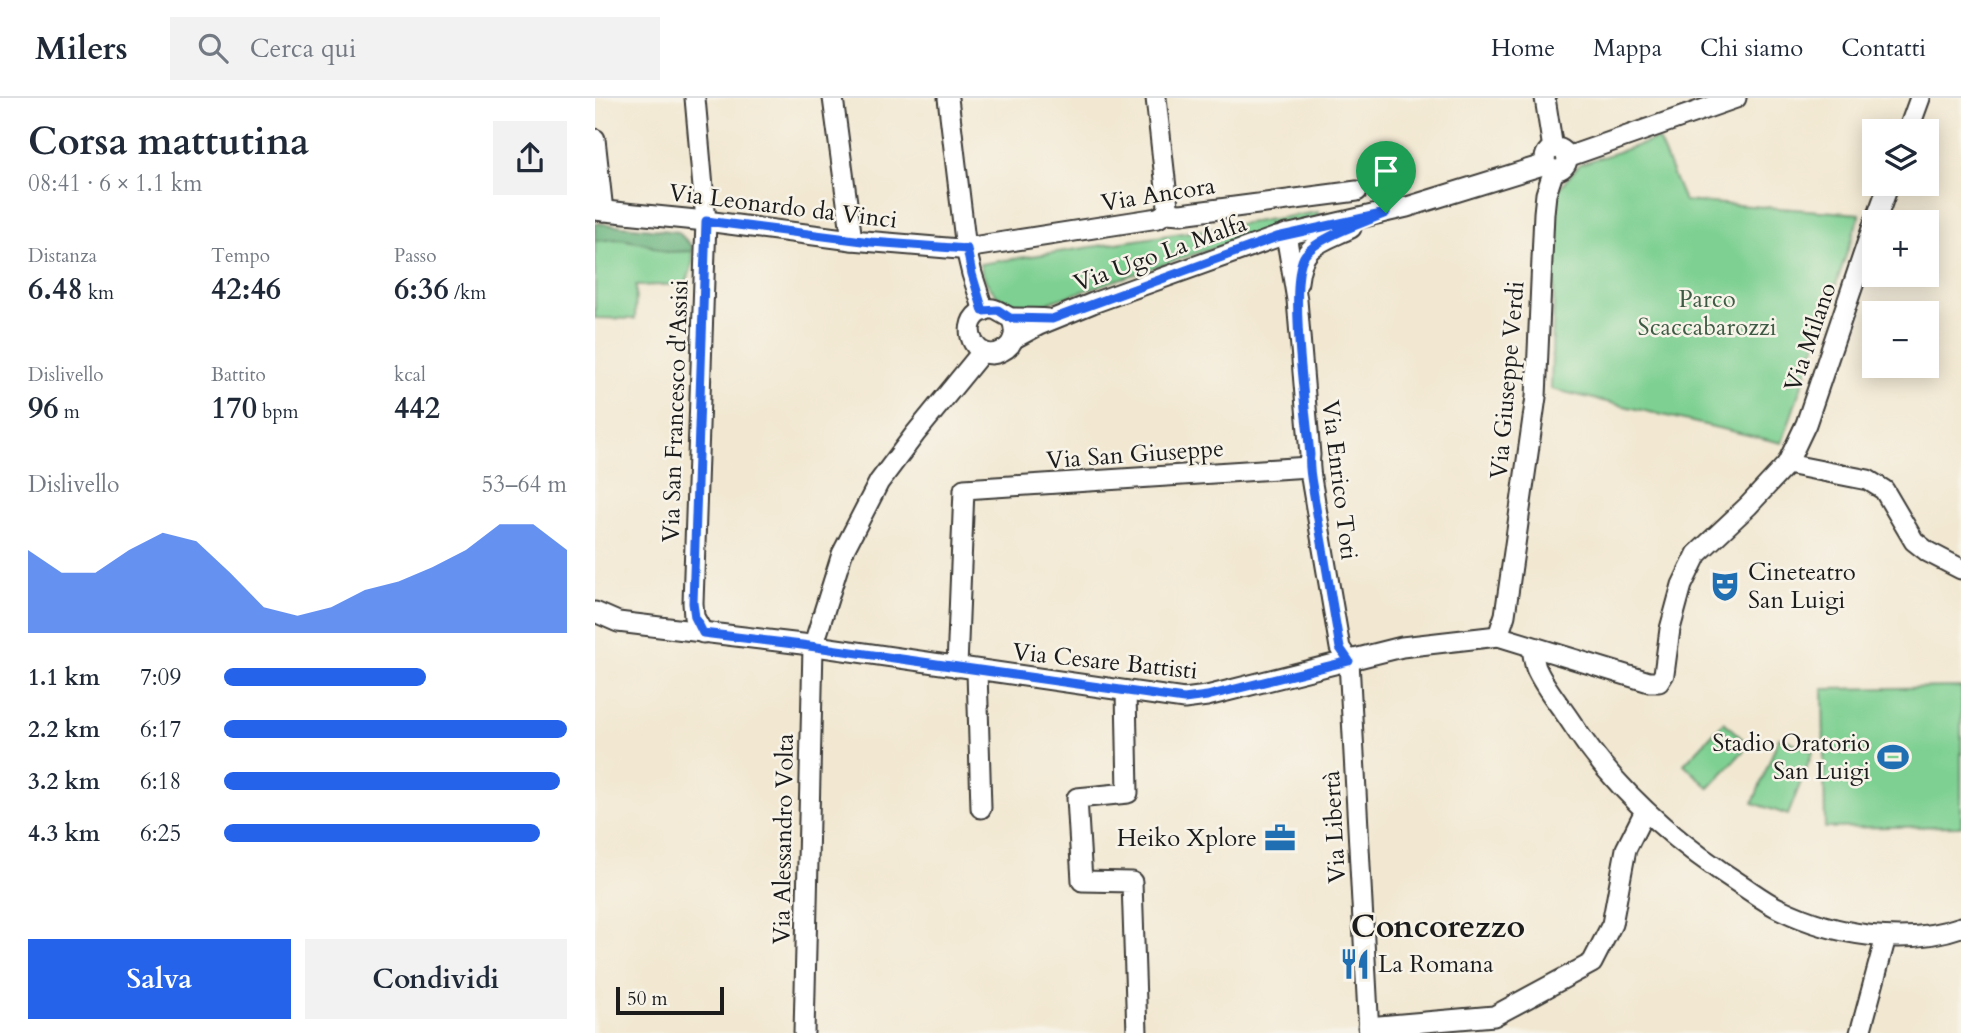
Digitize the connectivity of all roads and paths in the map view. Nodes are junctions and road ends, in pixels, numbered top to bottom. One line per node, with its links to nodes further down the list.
1 (695, 98): 16 (street, Via San Francesco d'Assisi)
2 (833, 98): 18 (street)
3 (948, 98): 19 (street)
4 (1156, 98): 14 (street)
5 (1545, 98): 11 (street)
6 (1736, 98): 8 (street)
7 (1920, 98): 9 (street)
8 (1698, 105): 11 (street)
9 (1912, 119)
10 (595, 139): 13 (street)
11 (1555, 160): 15 (street); 34 (street, Via Giuseppe Verdi)
12 (1357, 191): 14 (street, Via Ancora)
13 (599, 211): 16 (street, Via Leonardo da Vinci)
14 (1166, 213): 19 (street, Via Ancora)
15 (1386, 213): 17 (street, Via Ugo La Malfa); 21 (street, Via Enrico Toti)
16 (706, 221): 18 (street, Via Leonardo da Vinci); 30 (street, Via San Francesco d'Assisi)
17 (1286, 234): 21 (street, Via Enrico Toti); 24 (street, Via Ugo La Malfa)
18 (852, 240): 19 (street, Via Leonardo da Vinci)
19 (967, 249): 22 (street)
20 (1862, 258): 27 (street, Via Milano)
21 (1297, 300): 28 (street, Via Enrico Toti)
22 (983, 311): 23 (street, Via Ugo La Malfa); 26 (street)
23 (1010, 318): 24 (street, Via Ugo La Malfa); 25 (street)
24 (1052, 319): 25 (street, Via Ugo La Malfa)
25 (1013, 339): 26 (street, Via Ugo La Malfa)
26 (982, 352): 35 (street)
27 (1787, 464): 29 (street); 36 (street, Via Milano)
28 (1309, 467): 37 (street, Via Enrico Toti); 38 (street, Via San Giuseppe)
29 (1961, 569)
30 (693, 603): 32 (street); 33 (street)
31 (600, 621): 32 (street, Via Cesare Battisti)
32 (661, 627): 33 (street, Via Cesare Battisti)
33 (703, 633): 35 (street, Via Cesare Battisti)
34 (1497, 636): 36 (street); 37 (street, Via Cesare Battisti)
35 (813, 646): 38 (street, Via Cesare Battisti); 46 (street, Via Alessandro Volta)
36 (1532, 648): 42 (street)
37 (1349, 661): 40 (street, Via Cesare Battisti); 45 (street, Via Libertà)
38 (957, 667): 39 (street, Via Cesare Battisti)
39 (977, 671): 40 (street, Via Cesare Battisti); 41 (street, Via Cesare Battisti)
40 (1126, 691): 47 (street)
41 (981, 808)
42 (1646, 811): 44 (street); 45 (street)
43 (1961, 927): 44 (street)
44 (1886, 937): 48 (street)
45 (1368, 1030)
46 (804, 1033)
47 (1137, 1033)
48 (1860, 1033)

